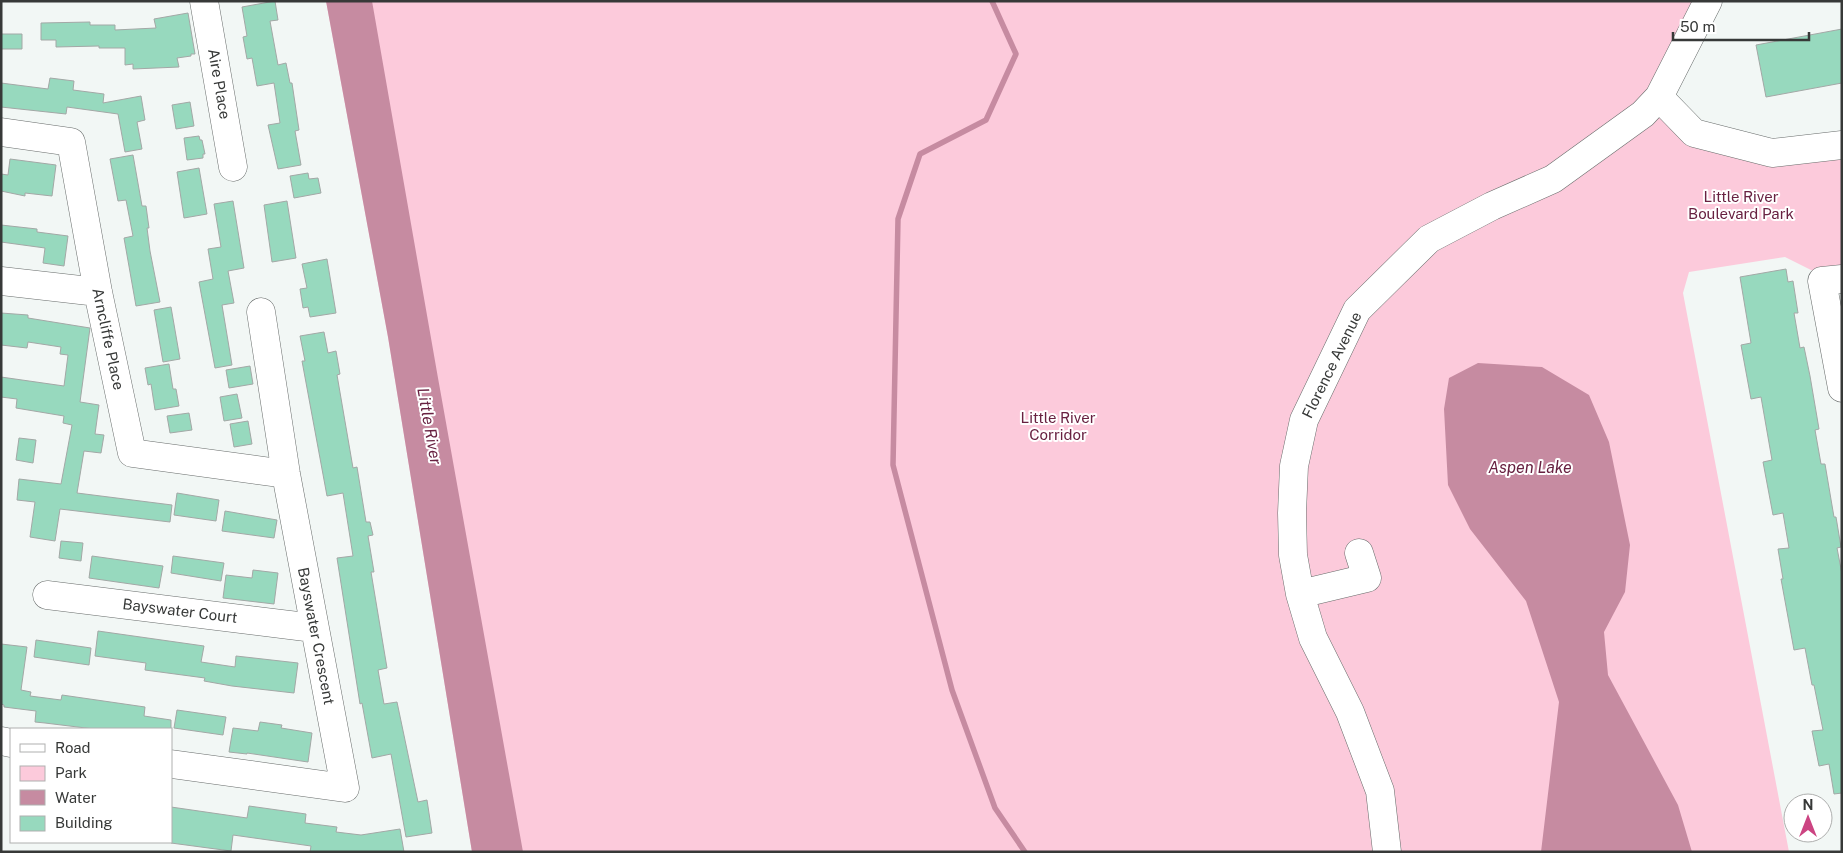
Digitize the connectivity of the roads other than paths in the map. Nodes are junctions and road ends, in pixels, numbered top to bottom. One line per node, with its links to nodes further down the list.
1 (204, 1): 6 (street, Aire Place)
2 (1708, 1): 3 (street, Florence Avenue)
3 (1659, 97): 5 (street); 15 (street, Florence Avenue)
4 (1, 132): 9 (street, Arncliffe Place)
5 (1842, 145)
6 (233, 167)
7 (1832, 280): 11 (street)
8 (1, 281): 9 (street)
9 (98, 292): 12 (street, Arncliffe Place)
10 (260, 312): 12 (street, Bayswater Crescent)
11 (1842, 388)
12 (286, 474): 16 (street, Bayswater Crescent)
13 (1359, 553): 15 (street)
14 (46, 594): 16 (street, Bayswater Court)
15 (1300, 594): 18 (street, Florence Avenue)
16 (314, 628): 17 (street, Bayswater Crescent)
17 (172, 764)
18 (1387, 852)

